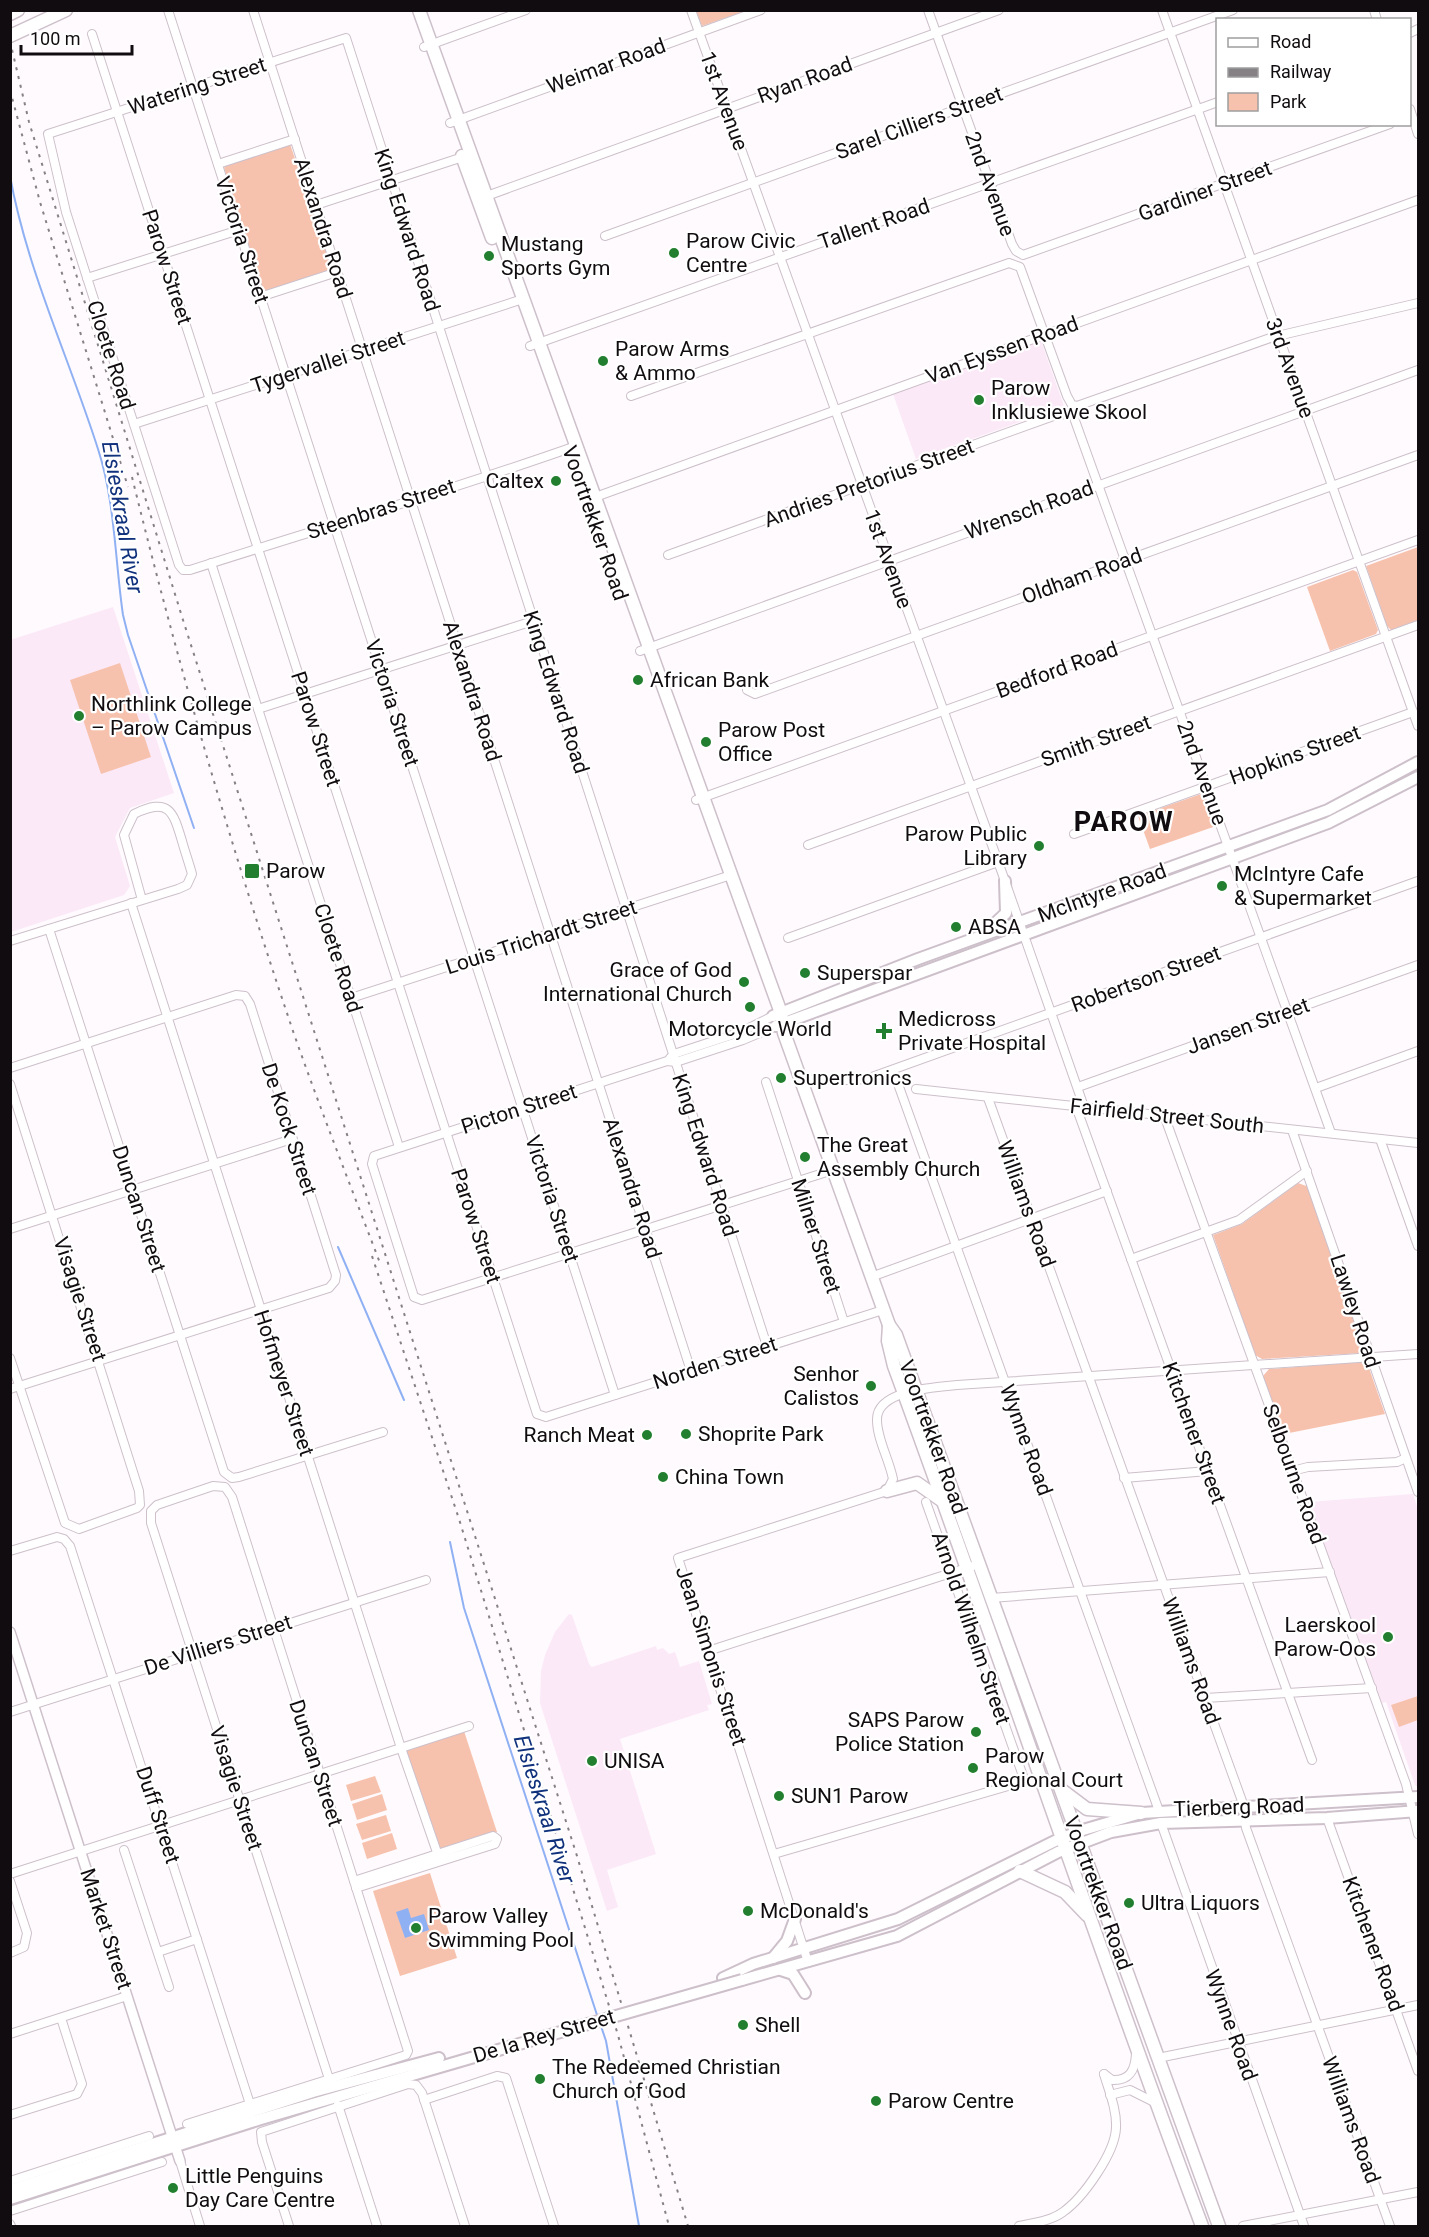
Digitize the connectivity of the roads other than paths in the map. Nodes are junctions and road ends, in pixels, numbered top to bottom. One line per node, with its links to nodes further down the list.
1 (18, 10): 14 (main road)
2 (66, 10): 19 (main road)
3 (168, 10): 23 (street, Victoria Street)
4 (253, 10): 22 (street, Alexandra Road)
5 (410, 10): 21 (main road, Voortrekker Road)
6 (419, 10): 21 (main road, Voortrekker Road)
7 (526, 10): 21 (street)
8 (691, 10): 15 (street, 1st Avenue)
9 (761, 10): 15 (street, Weimar Road)
10 (928, 10): 16 (street, 2nd Avenue)
11 (999, 10): 16 (street, Ryan Road)
12 (1162, 10): 17 (street, 3rd Avenue)
13 (1233, 10): 17 (street, Sarel Cilliers Street)
14 (10, 14)
15 (699, 33): 26 (street, 1st Avenue); 30 (street, Weimar Road)
16 (936, 33): 25 (street, 2nd Avenue); 26 (street, Ryan Road)
17 (1170, 33): 25 (street, Sarel Cilliers Street); 27 (street, 3rd Avenue)
18 (92, 34): 28 (street, Parow Street)
19 (10, 36)
20 (346, 38): 22 (street, Watering Street); 37 (street, King Edward Road)
21 (427, 45): 30 (main road, Voortrekker Road)
22 (270, 63): 23 (street, Watering Street); 34 (street, Alexandra Road)
23 (193, 87): 28 (street, Watering Street); 36 (street, Victoria Street)
24 (1216, 103): 27 (street, Tallent Road)
25 (963, 107): 38 (street, 2nd Avenue); 39 (street, Sarel Cilliers Street)
26 (726, 108): 39 (street, 1st Avenue); 41 (street, Ryan Road)
27 (1197, 109): 38 (street, Tallent Road); 40 (street, 3rd Avenue)
28 (117, 112): 32 (street, Watering Street); 46 (street, Parow Street)
29 (1412, 114): 33 (street)
30 (454, 121): 35 (main road, Voortrekker Road)
31 (1384, 126): 40 (street, Gardiner Street)
32 (48, 134): 51 (street, Cloete Road)
33 (1419, 134)
34 (295, 138): 36 (street); 43 (street, Alexandra Road)
35 (467, 156): 37 (street); 41 (main road, Voortrekker Road)
36 (218, 164): 44 (street, Victoria Street)
37 (392, 180): 43 (street); 55 (street, King Edward Road)
38 (990, 183): 47 (street, 2nd Avenue); 48 (street, Tallent Road)
39 (753, 184): 45 (street, Sarel Cilliers Street); 48 (street, 1st Avenue)
40 (1224, 184): 47 (street, Gardiner Street); 49 (street, 3rd Avenue)
41 (481, 198): 53 (main road, Voortrekker Road)
42 (1419, 200): 49 (street, Van Eyssen Road)
43 (316, 205): 50 (street, Alexandra Road)
44 (239, 230): 46 (street); 52 (street, Victoria Street)
45 (605, 236)
46 (163, 254): 51 (street); 64 (street, Parow Street)
47 (1019, 254)
48 (780, 257): 56 (street, 1st Avenue); 59 (street, Tallent Road)
49 (1251, 260): 57 (street, Van Eyssen Road); 58 (street, 3rd Avenue)
50 (338, 272): 52 (street); 60 (street, Alexandra Road)
51 (87, 279): 68 (street, Cloete Road)
52 (261, 297): 62 (street, Victoria Street)
53 (519, 301): 55 (street, Tygervallei Street); 59 (main road, Voortrekker Road)
54 (1419, 303): 58 (street)
55 (438, 326): 60 (street, Tygervallei Street); 71 (street, King Edward Road)
56 (807, 334): 57 (street, 2nd Avenue); 63 (street); 65 (street, 1st Avenue)
57 (1045, 334): 58 (street, 2nd Avenue); 65 (street, Van Eyssen Road)
58 (1279, 336): 66 (street, 3rd Avenue)
59 (534, 345): 69 (main road, Voortrekker Road)
60 (363, 351): 62 (street, Tygervallei Street); 76 (street, Alexandra Road)
61 (1419, 370): 66 (street, Wrensch Road)
62 (286, 376): 64 (street, Tygervallei Street); 77 (street, Victoria Street)
63 (631, 396)
64 (210, 400): 68 (street, Tygervallei Street); 79 (street, Parow Street)
65 (835, 410): 72 (street, 1st Avenue); 75 (street, Van Eyssen Road)
66 (1305, 410): 73 (street, Wrensch Road); 74 (street, 3rd Avenue)
67 (1070, 414): 72 (street, Andries Pretorius Street); 73 (street, 2nd Avenue)
68 (134, 424): 85 (street, Cloete Road)
69 (573, 448): 71 (street, Steenbras Street); 75 (main road, Voortrekker Road)
70 (1419, 455): 74 (street, Oldham Road)
71 (486, 475): 76 (street, Steenbras Street); 86 (street, King Edward Road)
72 (862, 485): 80 (street, Andries Pretorius Street); 82 (street, 1st Avenue)
73 (1098, 485): 81 (street, 2nd Avenue); 82 (street, Wrensch Road)
74 (1332, 485): 81 (street, Oldham Road); 83 (street, 3rd Avenue)
75 (590, 499): 92 (main road, Voortrekker Road)
76 (411, 500): 77 (street, Steenbras Street); 91 (street, Alexandra Road)
77 (334, 524): 79 (street, Steenbras Street); 93 (street, Victoria Street)
78 (1419, 540): 83 (street, Bedford Road)
79 (258, 548): 84 (street, Steenbras Street); 95 (street, Parow Street)
80 (668, 555)
81 (1126, 560): 88 (street, 2nd Avenue); 89 (street, Oldham Road)
82 (889, 561): 89 (street, 1st Avenue); 92 (street, Wrensch Road)
83 (1359, 561): 88 (street, Bedford Road); 90 (street, 3rd Avenue)
84 (211, 563): 85 (street, Steenbras Street); 96 (street, Cloete Road)
85 (185, 570)
86 (534, 621): 91 (street); 116 (street, King Edward Road)
87 (1419, 625): 90 (street, Smith Street)
88 (1153, 635): 97 (street, Bedford Road); 98 (street, 2nd Avenue)
89 (916, 636): 94 (street, Oldham Road); 97 (street, 1st Avenue)
90 (1386, 636): 98 (street, Smith Street); 99 (street, 3rd Avenue)
91 (458, 645): 93 (street); 119 (street, Alexandra Road)
92 (644, 650): 105 (main road, Voortrekker Road)
93 (381, 670): 95 (street); 125 (street, Victoria Street)
94 (747, 690)
95 (304, 694): 96 (street); 127 (street, Parow Street)
96 (258, 709): 128 (street, Cloete Road)
97 (943, 711): 103 (street, 1st Avenue); 105 (street, Bedford Road)
98 (1180, 711): 103 (street, Smith Street); 104 (street, 2nd Avenue)
99 (1413, 712): 100 (street, 3rd Avenue); 104 (street, Hopkins Street)
100 (1419, 726)
101 (1419, 762): 108 (main road, McIntyre Road)
102 (1419, 777): 109 (main road, McIntyre Road)
103 (971, 786): 107 (street, Smith Street); 110 (street, 1st Avenue)
104 (1207, 786): 106 (street, Hopkins Street); 108 (street, 2nd Avenue)
105 (700, 799): 111 (main road, Voortrekker Road)
106 (1074, 834)
107 (808, 845)
108 (1229, 848): 109 (street, 2nd Avenue); 117 (main road, McIntyre Road)
109 (1234, 859): 120 (main road, McIntyre Road); 122 (street, 2nd Avenue)
110 (998, 862): 113 (street, 1st Avenue); 123 (street)
111 (728, 876): 116 (street, Louis Trichardt Street); 132 (main road, Voortrekker Road)
112 (1419, 880): 122 (street, Robertson Street)
113 (1005, 881): 117 (street, 1st Avenue); 121 (main road)
114 (142, 900): 114 (street); 115 (street)
115 (131, 903): 118 (street); 131 (street, Hofmeyer Street)
116 (626, 909): 119 (street, Louis Trichardt Street); 135 (street, King Edward Road)
117 (1020, 923): 120 (street, 1st Avenue); 121 (main road, McIntyre Road)
118 (49, 929): 124 (street); 133 (street, Duncan Street)
119 (550, 933): 125 (street, Louis Trichardt Street); 140 (street, Alexandra Road)
120 (1024, 935): 130 (street, 1st Avenue); 132 (main road, McIntyre Road)
121 (978, 937): 132 (main road, McIntyre Road)
122 (1262, 937): 129 (street, 2nd Avenue); 130 (street, Robertson Street)
123 (788, 938)
124 (10, 941)
125 (474, 958): 127 (street, Louis Trichardt Street); 146 (street, Victoria Street)
126 (1419, 965): 129 (street, Jansen Street)
127 (398, 984): 128 (street, Louis Trichardt Street); 150 (street, Parow Street)
128 (351, 998): 155 (street, Cloete Road)
129 (1288, 1012): 142 (street, Jansen Street); 143 (street, 2nd Avenue)
130 (1052, 1013): 137 (street, Robertson Street); 142 (street, 1st Avenue)
131 (167, 1017): 133 (street); 152 (street, De Kock Street); 156 (street, Hofmeyer Street)
132 (780, 1022): 135 (street, Picton Street); 139 (main road, Voortrekker Road)
133 (86, 1044): 136 (street); 160 (street, Duncan Street)
134 (1419, 1051): 143 (street)
135 (675, 1058): 140 (street, Picton Street); 162 (street, King Edward Road)
136 (10, 1068)
137 (893, 1070): 139 (street, Robertson Street); 168 (street, Wynne Road)
138 (766, 1082): 159 (street, Milner Street)
139 (802, 1082): 157 (main road, Voortrekker Road)
140 (598, 1083): 146 (street, Picton Street); 166 (street, Alexandra Road)
141 (10, 1084): 163 (street, Visagie Street)
142 (1078, 1088): 147 (street, 1st Avenue)
143 (1316, 1088): 151 (street, 2nd Avenue)
144 (916, 1089): 145 (street, Fairfield Street South)
145 (988, 1098): 147 (street, Fairfield Street South); 164 (street, Williams Road)
146 (523, 1107): 150 (street, Picton Street); 170 (street, Victoria Street)
147 (1081, 1107): 148 (street, Fairfield Street South); 161 (street, Kitchener Street)
148 (1164, 1115): 149 (street, Fairfield Street South); 167 (street, Selbourne Road)
149 (1293, 1130): 151 (street, Fairfield Street South); 158 (street, Lawley Road)
150 (446, 1132): 155 (street, Picton Street); 173 (street, Parow Street)
151 (1331, 1133): 153 (street, Fairfield Street South)
152 (292, 1139): 156 (street); 174 (street, De Kock Street)
153 (1380, 1139): 154 (street, Fairfield Street South); 169 (street)
154 (1419, 1143)
155 (399, 1147): 173 (street, Picton Street)
156 (214, 1164): 160 (street); 174 (street, Hofmeyer Street)
157 (833, 1170): 159 (street); 172 (main road, Voortrekker Road)
158 (1307, 1171): 167 (street); 180 (street, Lawley Road)
159 (798, 1180): 162 (street); 176 (street, Milner Street)
160 (133, 1190): 163 (street); 177 (street, Duncan Street)
161 (1107, 1191): 164 (street); 171 (street, Kitchener Street)
162 (721, 1205): 166 (street); 178 (street, King Edward Road)
163 (54, 1215): 165 (street); 182 (street, Visagie Street)
164 (1031, 1219): 168 (street); 186 (street, Williams Road)
165 (10, 1229)
166 (645, 1229): 170 (street); 185 (street, Alexandra Road)
167 (1207, 1232): 171 (street); 183 (street, Selbourne Road)
168 (956, 1246): 172 (street); 187 (street, Wynne Road)
169 (1419, 1246)
170 (569, 1253): 173 (street); 191 (street, Victoria Street)
171 (1131, 1259): 184 (street, Kitchener Street)
172 (871, 1277): 175 (main road, Voortrekker Road)
173 (492, 1278): 192 (street, Parow Street)
174 (260, 1308): 177 (street); 194 (street, Hofmeyer Street)
175 (883, 1310): 176 (street, Norden Street); 190 (main road, Voortrekker Road)
176 (844, 1322): 178 (street, Norden Street)
177 (179, 1336): 182 (street); 194 (street, Duncan Street)
178 (767, 1346): 185 (street, Norden Street)
179 (1419, 1354): 180 (street)
180 (1372, 1357): 183 (street); 195 (street, Lawley Road)
181 (10, 1358): 188 (street)
182 (100, 1361): 188 (street); 188 (street, Visagie Street)
183 (1255, 1364): 184 (street); 197 (street, Selbourne Road)
184 (1171, 1370): 186 (street); 196 (street, Kitchener Street)
185 (691, 1371): 191 (street, Norden Street)
186 (1088, 1377): 187 (street); 198 (street, Williams Road)
187 (1005, 1382): 190 (street); 211 (street, Wynne Road)
188 (20, 1386): 189 (street)
189 (10, 1389)
190 (910, 1392): 199 (street); 201 (main road, Voortrekker Road); 205 (main road, Voortrekker Road)
191 (615, 1395): 192 (street, Norden Street)
192 (546, 1417)
193 (383, 1432): 194 (street)
194 (308, 1456): 213 (street, Hofmeyer Street)
195 (1406, 1458): 197 (street); 200 (street, Lawley Road)
196 (1208, 1470): 198 (street); 208 (street, Kitchener Street)
197 (1292, 1471): 206 (street, Selbourne Road)
198 (1124, 1478): 210 (street, Williams Road)
199 (886, 1491): 201 (main road); 216 (street, Jean Simonis Street)
200 (1419, 1492)
201 (942, 1501): 205 (main road, Voortrekker Road)
202 (162, 1502): 214 (street, Duncan Street); 217 (street, Visagie Street)
203 (926, 1502): 207 (street, Arnold Wilhelm Street)
204 (10, 1551): 218 (street, Duff Street)
205 (973, 1566): 207 (street); 212 (main road, Voortrekker Road); 241 (main road, Voortrekker Road)
206 (1330, 1572): 208 (street); 219 (street, Selbourne Road)
207 (952, 1573): 216 (street); 244 (street, Arnold Wilhelm Street)
208 (1246, 1578): 210 (street); 220 (street, Kitchener Street)
209 (426, 1580): 213 (street, De Villiers Street)
210 (1163, 1584): 211 (street); 221 (street, Williams Road)
211 (1079, 1590): 212 (street); 232 (street, Wynne Road)
212 (991, 1598): 228 (main road, Voortrekker Road)
213 (354, 1602): 214 (street, De Villiers Street); 225 (street, Hofmeyer Street)
214 (273, 1628): 217 (street, De Villiers Street); 227 (street, Duncan Street)
215 (10, 1632): 222 (street, Market Street)
216 (708, 1651): 244 (street, Jean Simonis Street)
217 (192, 1653): 218 (street, De Villiers Street); 230 (street, Visagie Street)
218 (114, 1679): 222 (street, De Villiers Street); 238 (street, Duff Street)
219 (1372, 1688): 220 (street); 229 (street, Selbourne Road)
220 (1287, 1693): 221 (street); 226 (street, Kitchener Street)
221 (1205, 1698): 231 (street, Williams Road)
222 (34, 1704): 223 (street, De Villiers Street); 243 (street, Market Street)
223 (10, 1712)
224 (469, 1726): 225 (street)
225 (401, 1748): 227 (street); 245 (street, Hofmeyer Street)
226 (1312, 1760)
227 (319, 1774): 230 (street); 249 (street, Duncan Street)
228 (1060, 1788): 234 (main road); 240 (main road, Voortrekker Road)
229 (1414, 1797): 231 (main road, Tierberg Road); 233 (street, Selbourne Road)
230 (240, 1800): 238 (street); 274 (street, Visagie Street)
231 (1243, 1807): 232 (main road, Tierberg Road); 236 (street, Williams Road)
232 (1159, 1811): 234 (main road, Tierberg Road)
233 (1415, 1811): 235 (main road, Tierberg Road); 239 (street, Selbourne Road)
234 (1141, 1813): 240 (main road, Tierberg Road)
235 (1327, 1818): 236 (main road, Tierberg Road); 265 (street, Kitchener Road)
236 (1245, 1821): 237 (main road, Tierberg Road); 268 (street, Williams Road)
237 (1161, 1823): 240 (main road, Tierberg Road); 270 (street, Wynne Road)
238 (162, 1826): 243 (street); 254 (street, Duff Street)
239 (1419, 1834)
240 (1078, 1838): 241 (main road, Tierberg Road); 272 (main road, Voortrekker Road)
241 (1065, 1843): 246 (main road, De la Rey Street); 252 (main road, Voortrekker Road); 253 (main road, De la Rey Street)
242 (124, 1850): 256 (street)
243 (81, 1851): 247 (street); 263 (street, Market Street)
244 (774, 1854): 251 (street, Jean Simonis Street)
245 (439, 1858): 245 (street); 249 (street)
246 (1020, 1871): 250 (main road, De la Rey Street); 252 (main road)
247 (10, 1874)
248 (10, 1881): 257 (street)
249 (355, 1884): 274 (street, Duncan Street)
250 (941, 1916): 253 (main road); 259 (main road, De la Rey Street)
251 (795, 1919): 255 (street, Jean Simonis Street); 258 (main road)
252 (1095, 1926): 271 (main road, Voortrekker Road)
253 (852, 1935): 255 (main road, De la Rey Street)
254 (197, 1939): 256 (street); 279 (street, Duff Street)
255 (804, 1949): 258 (main road, De la Rey Street); 259 (street, Jean Simonis Street)
256 (158, 1952): 261 (street)
257 (10, 1953)
258 (772, 1958): 267 (main road, De la Rey Street)
259 (808, 1962): 260 (main road, De la Rey Street)
260 (780, 1970): 262 (main road); 267 (main road, De la Rey Street, bridge)
261 (169, 1987)
262 (805, 1993)
263 (127, 1996): 266 (street); 285 (street, Market Street)
264 (1419, 2005): 265 (street)
265 (1396, 2010): 268 (street); 273 (street, Kitchener Road)
266 (61, 2018): 269 (street); 282 (street)
267 (587, 2020): 285 (main road, De la Rey Street)
268 (1317, 2025): 270 (street); 292 (street, Williams Road)
269 (10, 2034)
270 (1237, 2042): 272 (street); 294 (street, Wynne Road)
271 (1137, 2051): 276 (street); 278 (main road, Voortrekker Road)
272 (1158, 2058): 295 (main road, Voortrekker Road)
273 (1419, 2071)
274 (329, 2079): 279 (street)
275 (1122, 2091): 276 (street); 278 (street); 281 (street)
276 (1110, 2095): 281 (street)
277 (424, 2100): 280 (street); 299 (street); 300 (street, De la Rey Street)
278 (1156, 2103): 302 (main road, Voortrekker Road)
279 (250, 2104): 283 (street)
280 (338, 2105): 297 (street); 298 (street)
281 (1113, 2106): 301 (street)
282 (10, 2115)
283 (187, 2124)
284 (149, 2136): 288 (street)
285 (174, 2142): 286 (street, Market Street); 289 (main road, De la Rey Street); 291 (main road, De la Rey Street)
286 (180, 2161): 296 (street, Market Street)
287 (162, 2162): 293 (street)
288 (10, 2181)
289 (10, 2190)
290 (1419, 2192): 292 (street)
291 (10, 2199)
292 (1380, 2199): 294 (street); 305 (street, Williams Road)
293 (10, 2211)
294 (1300, 2215): 303 (street); 304 (street, Wynne Road)
295 (1214, 2225)
296 (200, 2226)
297 (289, 2226)
298 (377, 2226)
299 (465, 2226)
300 (554, 2226)
301 (1019, 2226)
302 (1202, 2226)
303 (1243, 2226)
304 (1304, 2226)
305 (1390, 2226)

